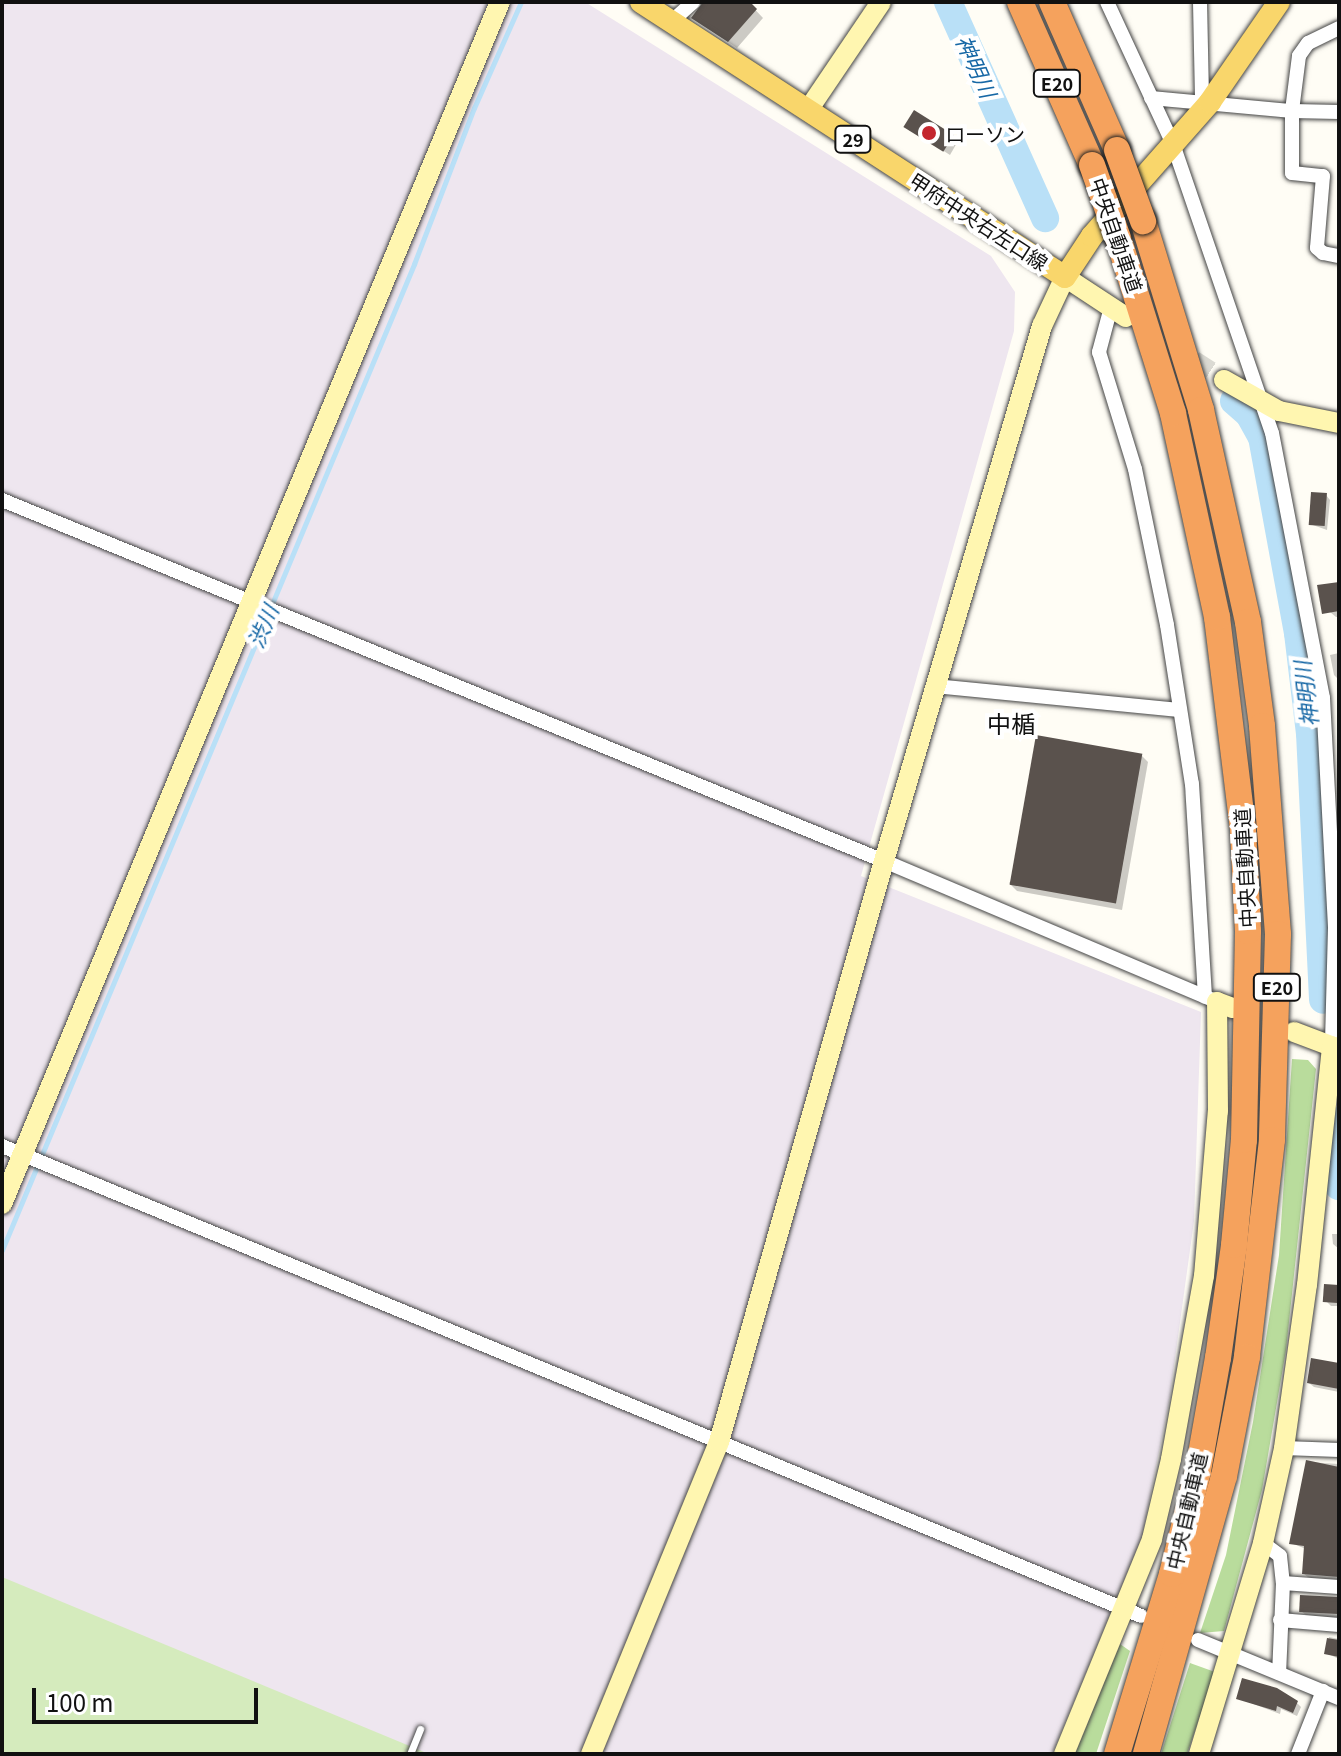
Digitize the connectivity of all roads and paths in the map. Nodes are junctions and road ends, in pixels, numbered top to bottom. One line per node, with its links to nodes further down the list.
1 (500, 2): 25 (street)
2 (641, 2): 10 (main road, 甲府中央右左口線 / 29)
3 (693, 2): 10 (street)
4 (881, 2): 14 (street)
5 (1020, 2): 56 (highway, 中央自動車道 / E20, bridge)
6 (1052, 2): 57 (highway, 中央自動車道 / E20, bridge)
7 (1107, 2): 12 (street)
8 (1200, 2): 13 (street)
9 (1279, 2): 13 (main road, 甲府中央右左口線)
10 (671, 22): 14 (main road, 甲府中央右左口線 / 29)
11 (1339, 28): 15 (street)
12 (1151, 98): 13 (street); 17 (street)
13 (1206, 102): 15 (street); 17 (main road, 甲府中央右左口線)
14 (808, 110): 19 (main road, 甲府中央右左口線 / 29)
15 (1292, 111): 16 (street); 18 (street)
16 (1339, 112)
17 (1173, 144): 19 (main road, 甲府中央右左口線); 22 (street)
18 (1339, 256)
19 (1065, 277): 20 (street); 26 (street)
20 (1118, 312): 29 (street)
21 (1224, 380): 22 (street)
22 (1258, 402): 23 (street); 28 (street)
23 (1339, 423)
24 (2, 500): 25 (street)
25 (256, 604): 31 (street); 36 (street)
26 (934, 686): 29 (street); 31 (street)
27 (1339, 697): 28 (street)
28 (1323, 698): 30 (street)
29 (1180, 710): 32 (street)
30 (1336, 849): 34 (street)
31 (884, 861): 32 (street); 38 (street)
32 (1218, 1003): 44 (street)
33 (1294, 1032): 34 (street)
34 (1335, 1047): 39 (street)
35 (2, 1146): 36 (street)
36 (25, 1155): 37 (street); 38 (street)
37 (2, 1204)
38 (719, 1442): 44 (street); 54 (street)
39 (1284, 1448): 40 (street); 41 (street)
40 (1339, 1450)
41 (1263, 1543): 42 (street); 48 (street)
42 (1283, 1583): 43 (street); 45 (street)
43 (1339, 1587)
44 (1133, 1612): 55 (street)
45 (1280, 1620): 46 (street); 49 (street)
46 (1339, 1625)
47 (1198, 1640): 48 (street)
48 (1231, 1652): 49 (street); 58 (street)
49 (1279, 1673): 50 (street)
50 (1323, 1691): 51 (street); 59 (street)
51 (1339, 1698)
52 (420, 1729): 53 (lane)
53 (410, 1754)
54 (591, 1754)
55 (1064, 1754)
56 (1117, 1754)
57 (1146, 1754)
58 (1199, 1754)
59 (1298, 1754)

